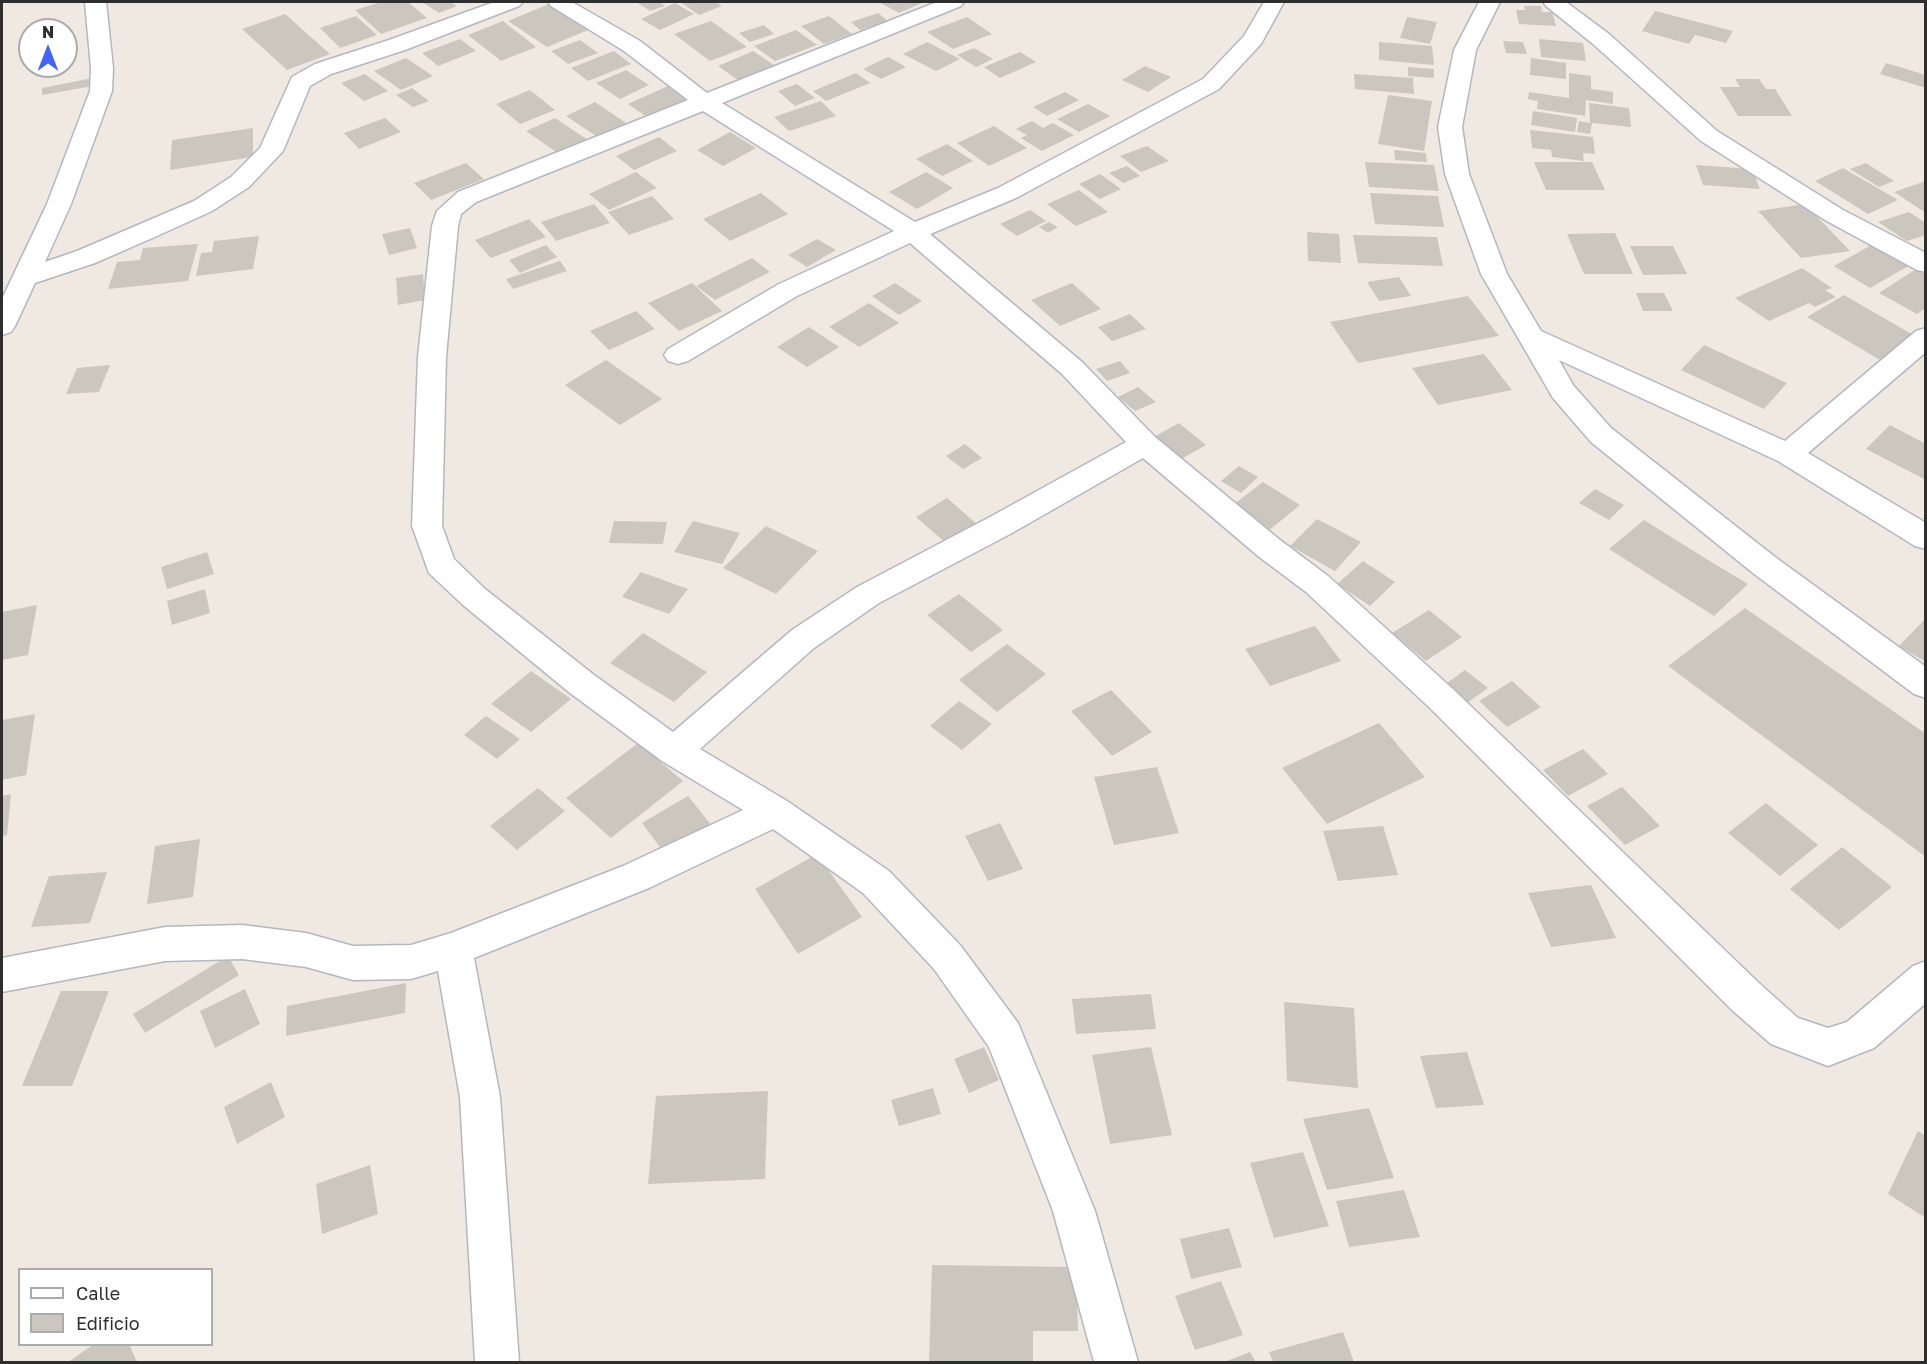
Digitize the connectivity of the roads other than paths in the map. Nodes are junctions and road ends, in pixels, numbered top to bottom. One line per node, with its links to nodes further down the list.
1 (95, 2): 11 (street)
2 (513, 2): 11 (street)
3 (558, 2): 8 (street)
4 (954, 2): 8 (street)
5 (1274, 2): 9 (street)
6 (1489, 2): 13 (street)
7 (1553, 2): 10 (street)
8 (705, 102): 9 (street); 20 (street)
9 (913, 232): 15 (street); 16 (street)
10 (1926, 264)
11 (24, 278): 12 (street)
12 (2, 326)
13 (1531, 337): 17 (street); 19 (street)
14 (1926, 338): 17 (street)
15 (678, 355)
16 (1145, 444): 20 (street); 24 (street)
17 (1788, 454): 18 (street)
18 (1926, 538)
19 (1926, 685)
20 (674, 751): 21 (street)
21 (775, 811): 22 (street); 26 (street)
22 (453, 949): 23 (street); 25 (street)
23 (2, 975)
24 (1926, 978)
25 (497, 1362)
26 (1116, 1362)

